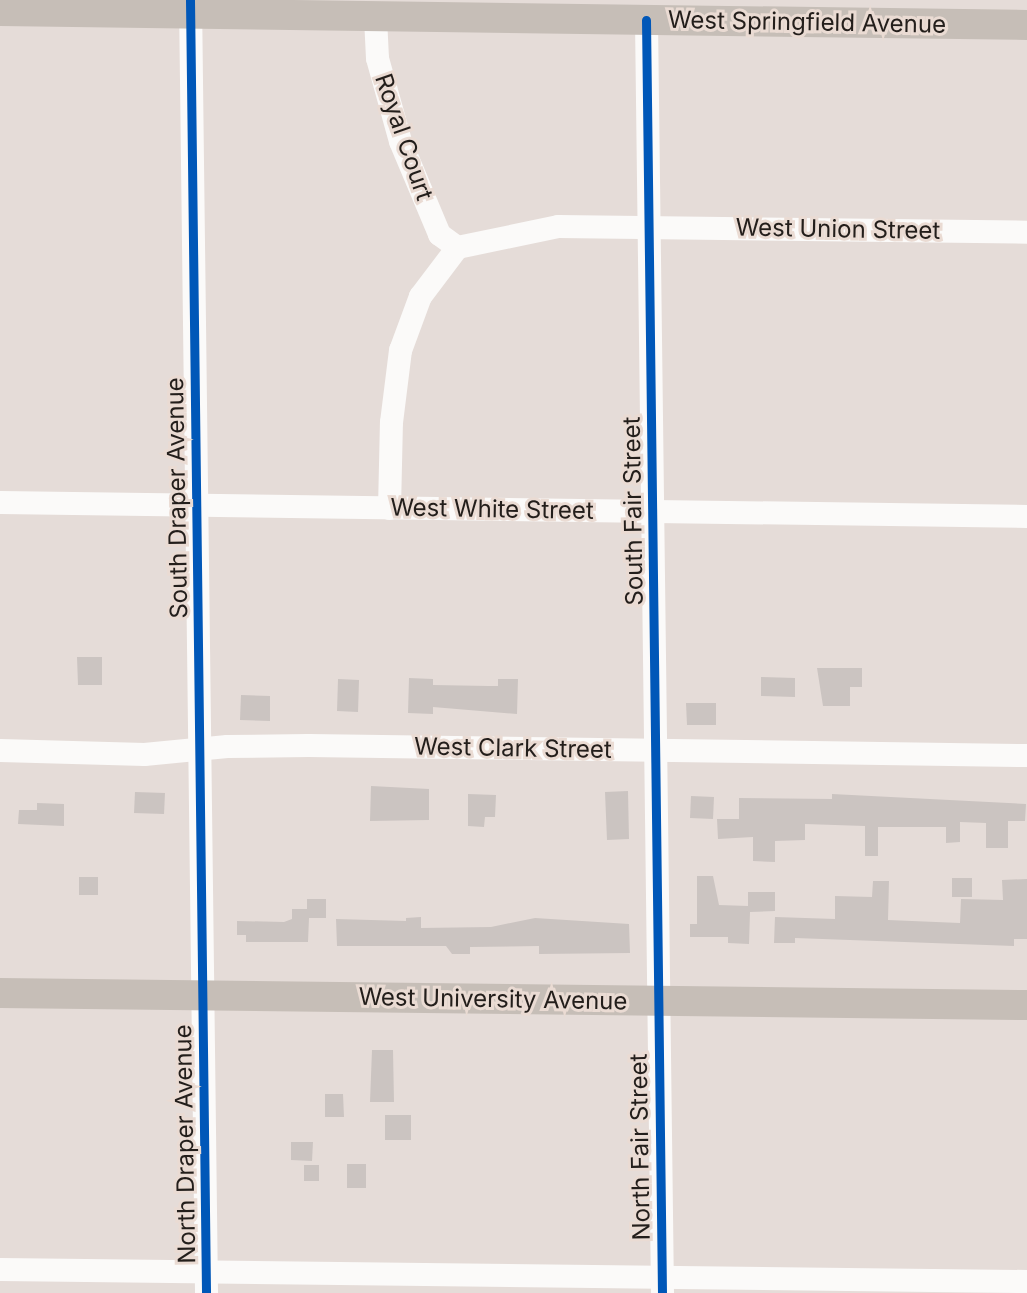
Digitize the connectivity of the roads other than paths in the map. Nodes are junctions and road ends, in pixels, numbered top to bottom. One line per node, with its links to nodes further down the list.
1 (190, 7): 3 (main road, West Springfield Avenue); 4 (main road, West Springfield Avenue); 11 (street, South Draper Avenue)
2 (421, 8): 4 (main road, West Springfield Avenue); 5 (main road, West Springfield Avenue)
3 (0, 11)
4 (375, 17): 9 (street, Royal Court)
5 (646, 20): 6 (main road, West Springfield Avenue); 7 (street, South Fair Street)
6 (1027, 25)
7 (649, 226): 8 (street, West Union Street); 9 (street); 13 (street, South Fair Street)
8 (1027, 232)
9 (457, 247): 12 (street)
10 (0, 502): 11 (street, West White Street)
11 (197, 505): 12 (street, West White Street); 16 (street, South Draper Avenue)
12 (389, 508): 13 (street, West White Street)
13 (652, 511): 14 (street, West White Street); 17 (street, South Fair Street)
14 (1027, 516)
15 (0, 750): 16 (street, West Clark Street)
16 (200, 750): 17 (street, West Clark Street); 20 (street, South Draper Avenue)
17 (655, 750): 18 (street, West Clark Street); 21 (street, South Fair Street)
18 (1027, 755)
19 (0, 993): 20 (main road, West University Avenue)
20 (202, 996): 21 (main road, West University Avenue); 25 (street, North Draper Avenue)
21 (657, 1001): 22 (main road, West University Avenue); 26 (street, North Fair Street)
22 (1027, 1004)
23 (0, 1269): 25 (street)
24 (1027, 1281): 26 (street)
25 (206, 1282): 26 (street)
26 (662, 1285)

